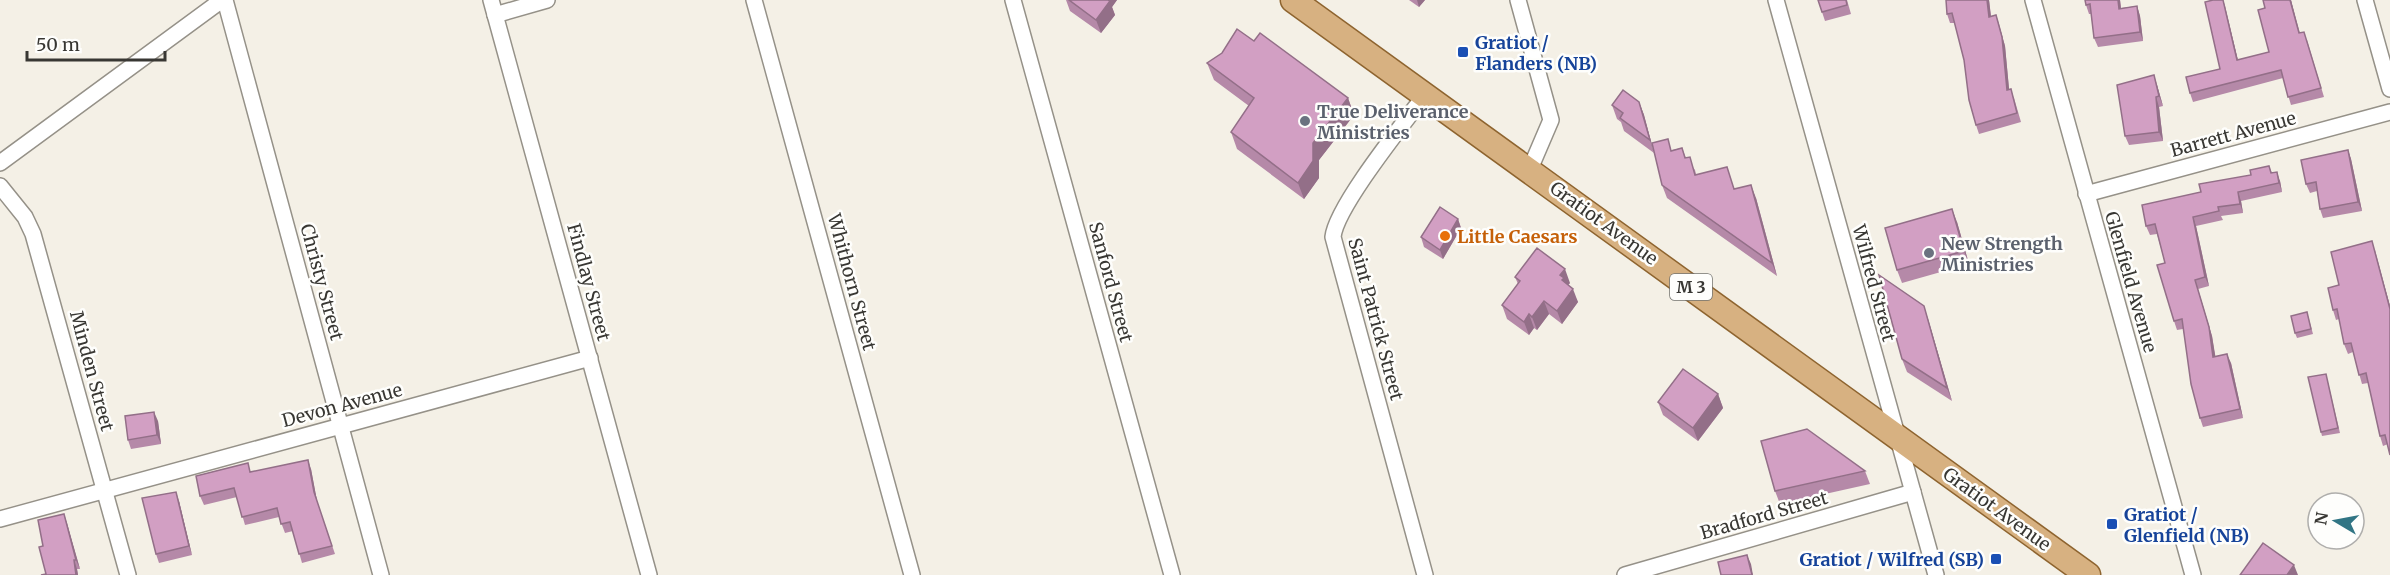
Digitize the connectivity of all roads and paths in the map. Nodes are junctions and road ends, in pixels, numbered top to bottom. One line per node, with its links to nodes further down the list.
1 (223, 0): 14 (street); 19 (street, Christy Street)
2 (547, 0): 10 (street)
3 (754, 0): 28 (street, Whithorn Street)
4 (1013, 0): 29 (street, Sanford Street)
5 (1293, 0): 12 (main road, Gratiot Avenue / M 3)
6 (1518, 0): 15 (street)
7 (1776, 0): 20 (street, Wilfred Street)
8 (2033, 0): 17 (street, Glenfield Avenue)
9 (2365, 0): 11 (street)
10 (493, 7): 18 (street, Findlay Street)
11 (2390, 89)
12 (1425, 95): 15 (main road, Gratiot Avenue / M 3); 30 (street, Saint Patrick Street)
13 (2390, 112): 17 (street, Barrett Avenue)
14 (0, 163)
15 (1530, 169): 20 (main road, Gratiot Avenue / M 3)
16 (0, 186): 21 (street, Minden Street)
17 (2086, 194): 34 (street, Glenfield Avenue)
18 (590, 358): 19 (street, Devon Avenue); 27 (street, Findlay Street)
19 (340, 426): 21 (street, Devon Avenue); 26 (street, Christy Street)
20 (1897, 437): 22 (street, Wilfred Street); 33 (main road, Gratiot Avenue / M 3)
21 (104, 490): 23 (street, Devon Avenue); 25 (street, Minden Street)
22 (1913, 492): 24 (street, Bradford Street); 32 (street, Wilfred Street)
23 (0, 519)
24 (1675, 569): 31 (street, Bradford Street)
25 (128, 575)
26 (381, 575)
27 (649, 575)
28 (912, 575)
29 (1172, 575)
30 (1425, 575)
31 (1625, 575)
32 (1936, 575)
33 (2088, 575)
34 (2193, 575)

